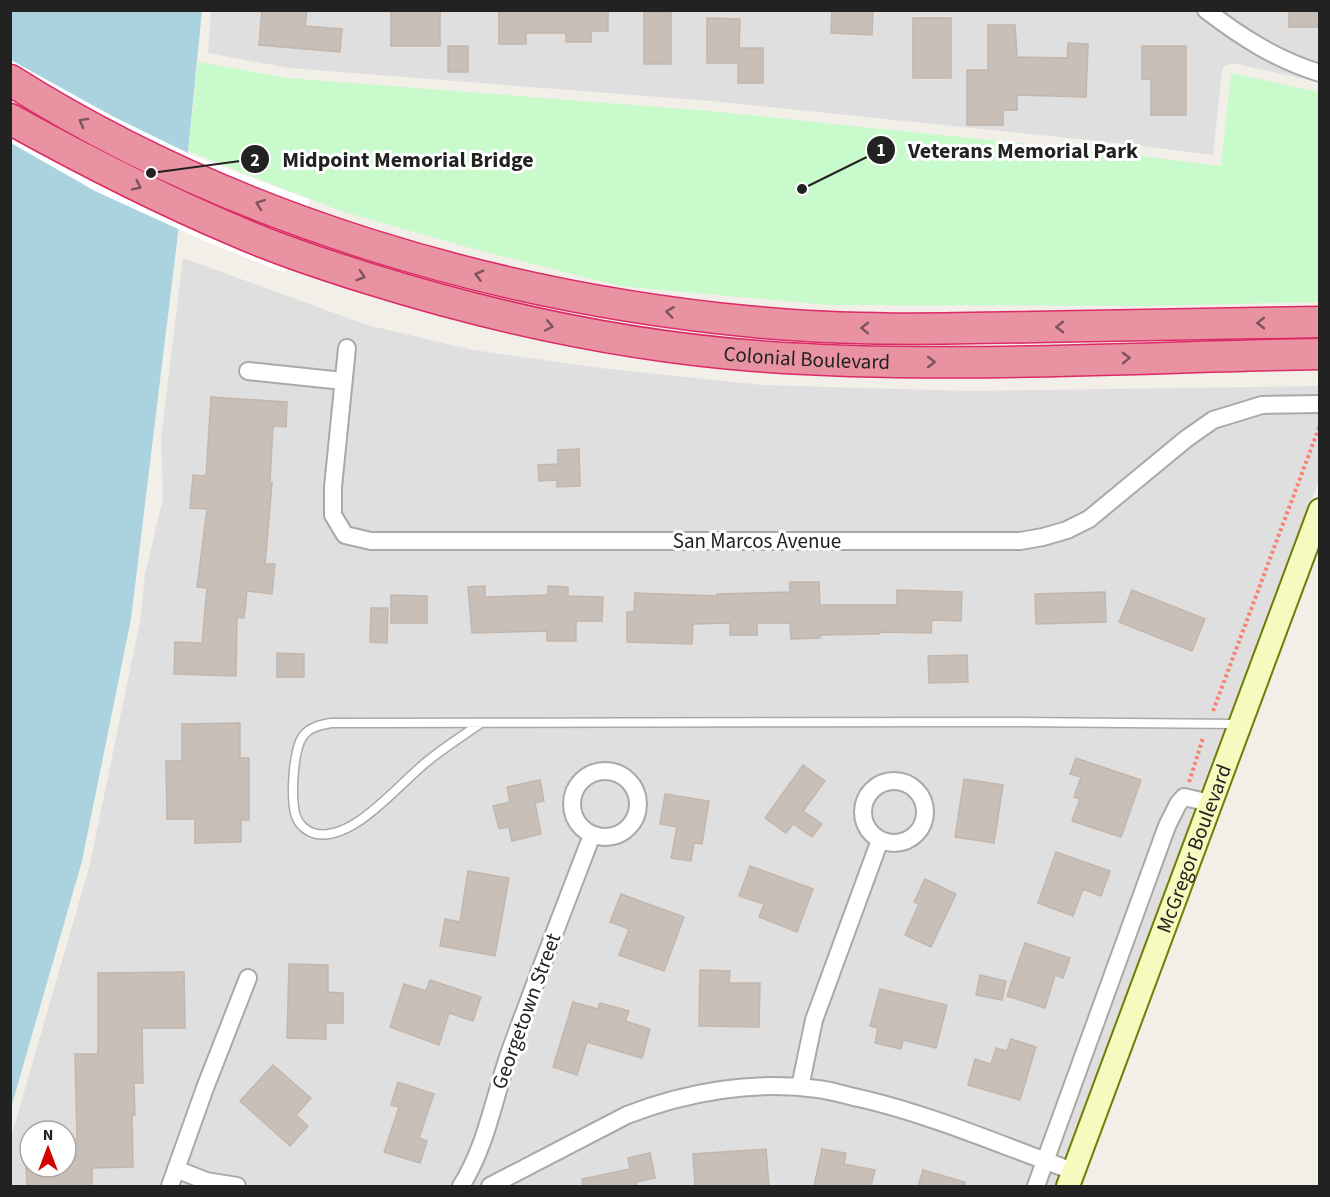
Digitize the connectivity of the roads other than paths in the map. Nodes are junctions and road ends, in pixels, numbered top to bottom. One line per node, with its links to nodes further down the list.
1 (1206, 10): 2 (street)
2 (1320, 73)
3 (10, 80): 5 (highway, Colonial Boulevard, one-way to 3)
4 (10, 119): 7 (highway, Colonial Boulevard, one-way to 7)
5 (1320, 322)
6 (347, 348): 9 (street, San Marcos Avenue)
7 (1320, 354)
8 (248, 371): 9 (street)
9 (343, 381): 10 (street, San Marcos Avenue)
10 (1320, 404)
11 (1320, 510): 13 (main road, McGregor Boulevard)
12 (481, 723): 12 (lane); 13 (lane)
13 (1240, 724): 14 (main road, McGregor Boulevard)
14 (1210, 803): 19 (street); 21 (main road, McGregor Boulevard)
15 (592, 835): 15 (street); 24 (street, Georgetown Street)
16 (880, 840): 18 (street)
17 (248, 978): 20 (street)
18 (800, 1087): 19 (street); 25 (street)
19 (1046, 1161): 21 (street); 26 (street)
20 (176, 1169): 22 (street); 23 (street)
21 (1071, 1179)
22 (170, 1186)
23 (237, 1186)
24 (461, 1186)
25 (490, 1186)
26 (1036, 1186)

